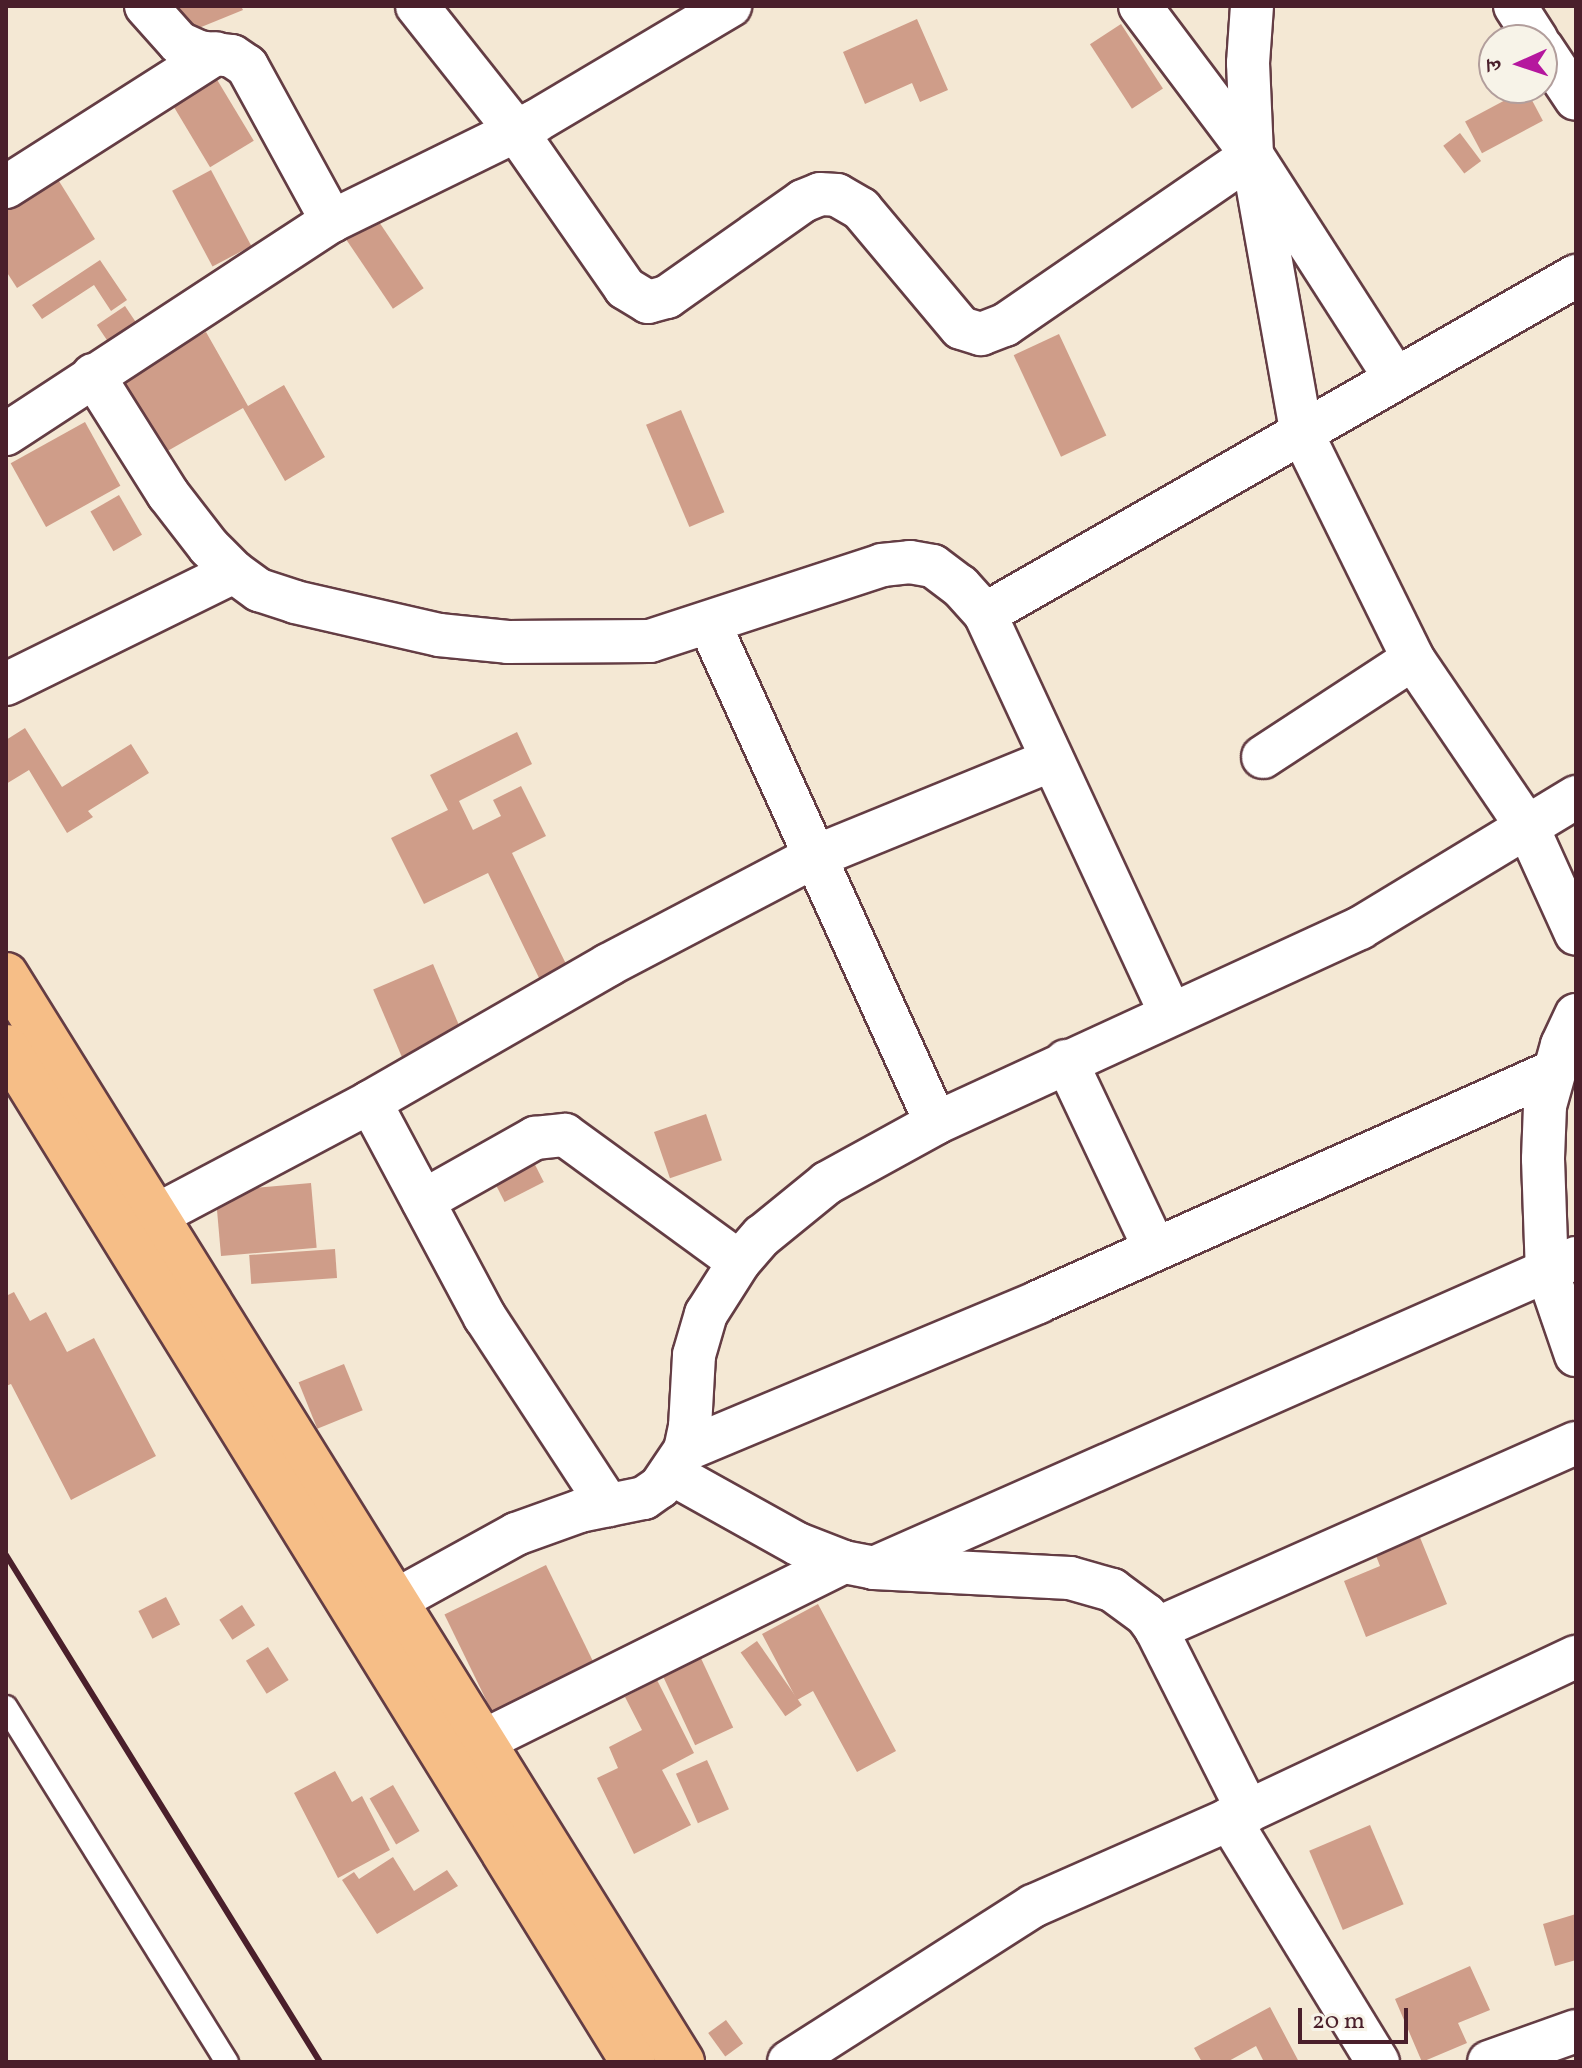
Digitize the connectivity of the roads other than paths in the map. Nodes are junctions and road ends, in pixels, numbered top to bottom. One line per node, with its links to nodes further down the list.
1 (146, 6): 8 (street)
2 (417, 6): 11 (street)
3 (730, 6): 11 (street)
4 (1140, 6): 12 (street)
5 (1252, 6): 12 (street)
6 (1515, 6): 7 (street)
7 (1527, 24)
8 (216, 53): 13 (street); 14 (street)
9 (1558, 72): 10 (street)
10 (1576, 99)
11 (516, 131): 12 (street); 14 (street)
12 (1252, 155): 17 (street); 18 (street)
13 (6, 187)
14 (332, 221): 16 (street)
15 (1576, 276): 17 (street)
16 (93, 375): 19 (street); 20 (street)
17 (1395, 378): 18 (street)
18 (1301, 431): 21 (street); 23 (street)
19 (6, 434)
20 (234, 572): 22 (street); 24 (street)
21 (985, 614): 22 (street); 26 (street)
22 (709, 623): 29 (street)
23 (1413, 659): 25 (street); 28 (street)
24 (6, 684)
25 (1263, 757)
26 (1052, 760): 29 (street); 32 (street)
27 (1576, 797): 28 (street)
28 (1528, 828): 30 (street); 32 (street)
29 (814, 857): 36 (street); 37 (street)
30 (1576, 934)
31 (6, 975): 39 (main road)
32 (1170, 1012): 35 (street)
33 (1567, 1043): 40 (street); 42 (street)
34 (6, 1047): 56 (main road)
35 (1066, 1061): 37 (street); 40 (street)
36 (370, 1102): 38 (street); 39 (street)
37 (936, 1123): 41 (street)
38 (423, 1201): 41 (street); 46 (street)
39 (155, 1216): 48 (main road)
40 (1155, 1249): 45 (street)
41 (739, 1262): 45 (street)
42 (1562, 1264): 43 (street); 47 (street)
43 (1576, 1355)
44 (1576, 1443): 49 (street)
45 (678, 1462): 46 (street); 47 (street)
46 (608, 1505): 48 (street)
47 (859, 1565): 49 (street); 52 (street)
48 (393, 1602): 52 (main road)
49 (1156, 1629): 53 (street)
50 (1576, 1657): 53 (street)
51 (6, 1707): 55 (lane)
52 (481, 1742): 57 (main road)
53 (1238, 1815): 58 (street); 59 (street)
54 (1576, 2031): 60 (street)
55 (227, 2062)
56 (633, 2062)
57 (682, 2062)
58 (789, 2062)
59 (1378, 2062)
60 (1489, 2062)

